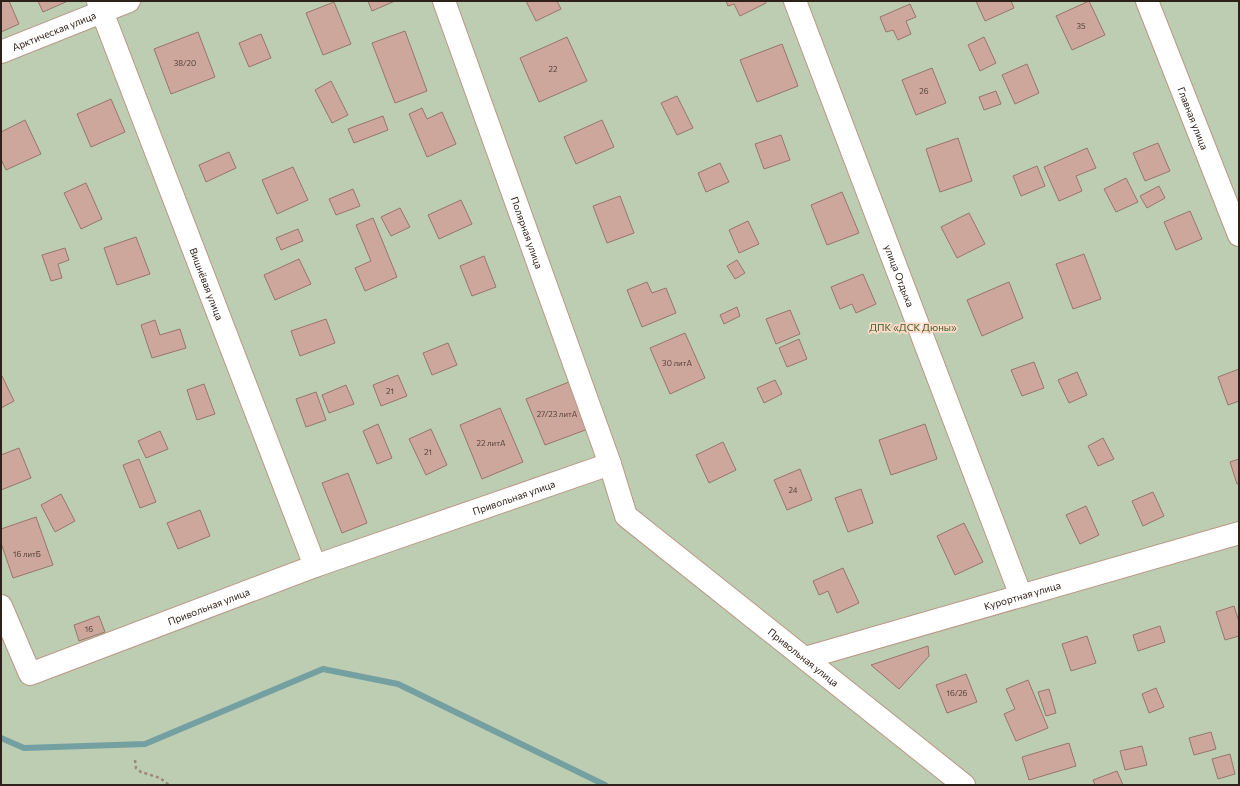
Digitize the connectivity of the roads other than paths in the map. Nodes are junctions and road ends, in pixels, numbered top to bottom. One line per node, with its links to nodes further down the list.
1 (129, 1): 5 (street, Арктическая улица)
2 (444, 1): 8 (street, Полярная улица)
3 (795, 1): 11 (street, улица Отдыха)
4 (1147, 1): 7 (street, Главная улица)
5 (100, 6): 6 (street, Арктическая улица); 10 (street, Вишнёвая улица)
6 (1, 52)
7 (1239, 235)
8 (610, 464): 10 (street, Привольная улица); 13 (street, Привольная улица)
9 (1239, 533): 11 (street, Курортная улица)
10 (315, 566): 12 (street, Привольная улица)
11 (1021, 596): 13 (street, Курортная улица)
12 (1, 606)
13 (805, 658): 14 (street, Привольная улица)
14 (964, 785)

